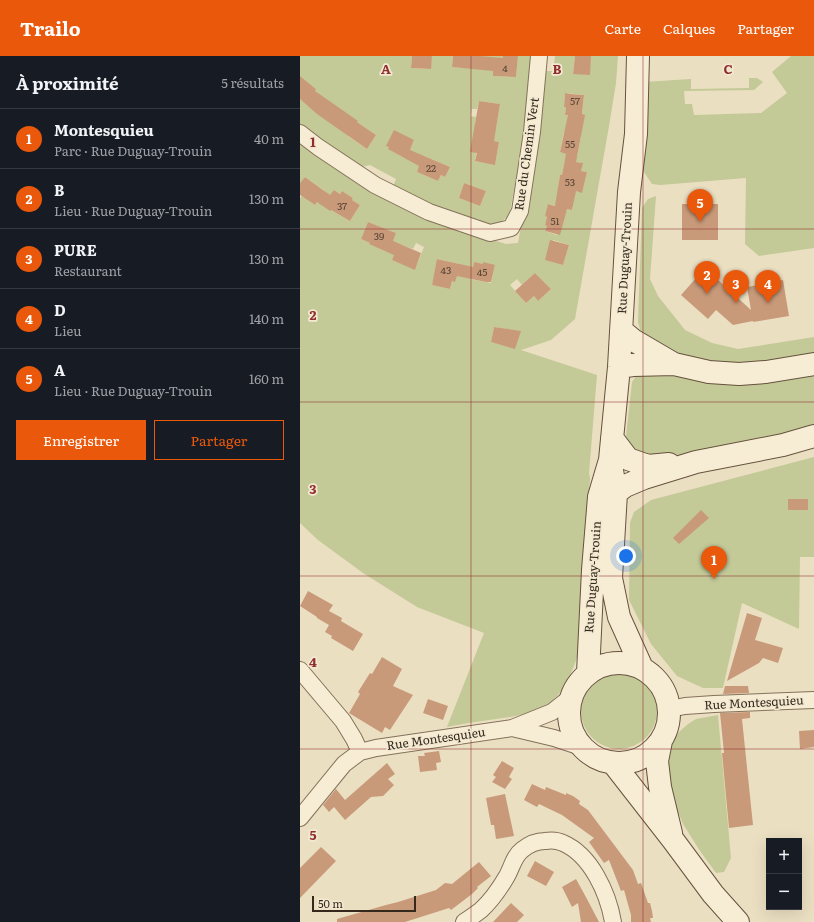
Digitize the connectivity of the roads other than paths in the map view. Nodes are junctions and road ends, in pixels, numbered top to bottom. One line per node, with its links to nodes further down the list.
1 (539, 56): 3 (street, Rue du Chemin Vert)
2 (638, 56): 4 (main road, Rue Duguay-Trouin)
3 (300, 132)
4 (621, 330): 5 (main road); 7 (main road, Rue Duguay-Trouin)
5 (674, 364): 6 (main road); 7 (main road)
6 (814, 364)
7 (619, 367): 9 (main road, Rue Duguay-Trouin)
8 (814, 436): 11 (main road)
9 (612, 438): 10 (main road, Rue Duguay-Trouin); 11 (main road)
10 (610, 460): 12 (main road, Rue Duguay-Trouin); 15 (main road, Rue Duguay-Trouin)
11 (696, 462): 12 (main road)
12 (616, 494): 13 (main road, Rue Duguay-Trouin)
13 (642, 668): 15 (main road); 18 (main road)
14 (300, 670): 22 (street)
15 (588, 673): 16 (main road)
16 (571, 697): 19 (street, Rue Montesquieu); 21 (main road)
17 (814, 700): 18 (street, Rue Montesquieu)
18 (670, 709): 20 (main road)
19 (512, 728): 21 (street, Rue Montesquieu); 22 (street, Rue Montesquieu)
20 (661, 741): 23 (main road); 25 (main road)
21 (581, 747): 23 (main road)
22 (360, 752): 24 (street)
23 (613, 764): 25 (main road)
24 (300, 818)
25 (673, 840): 28 (main road)
26 (464, 922): 27 (street)
27 (613, 922)
28 (738, 922)

